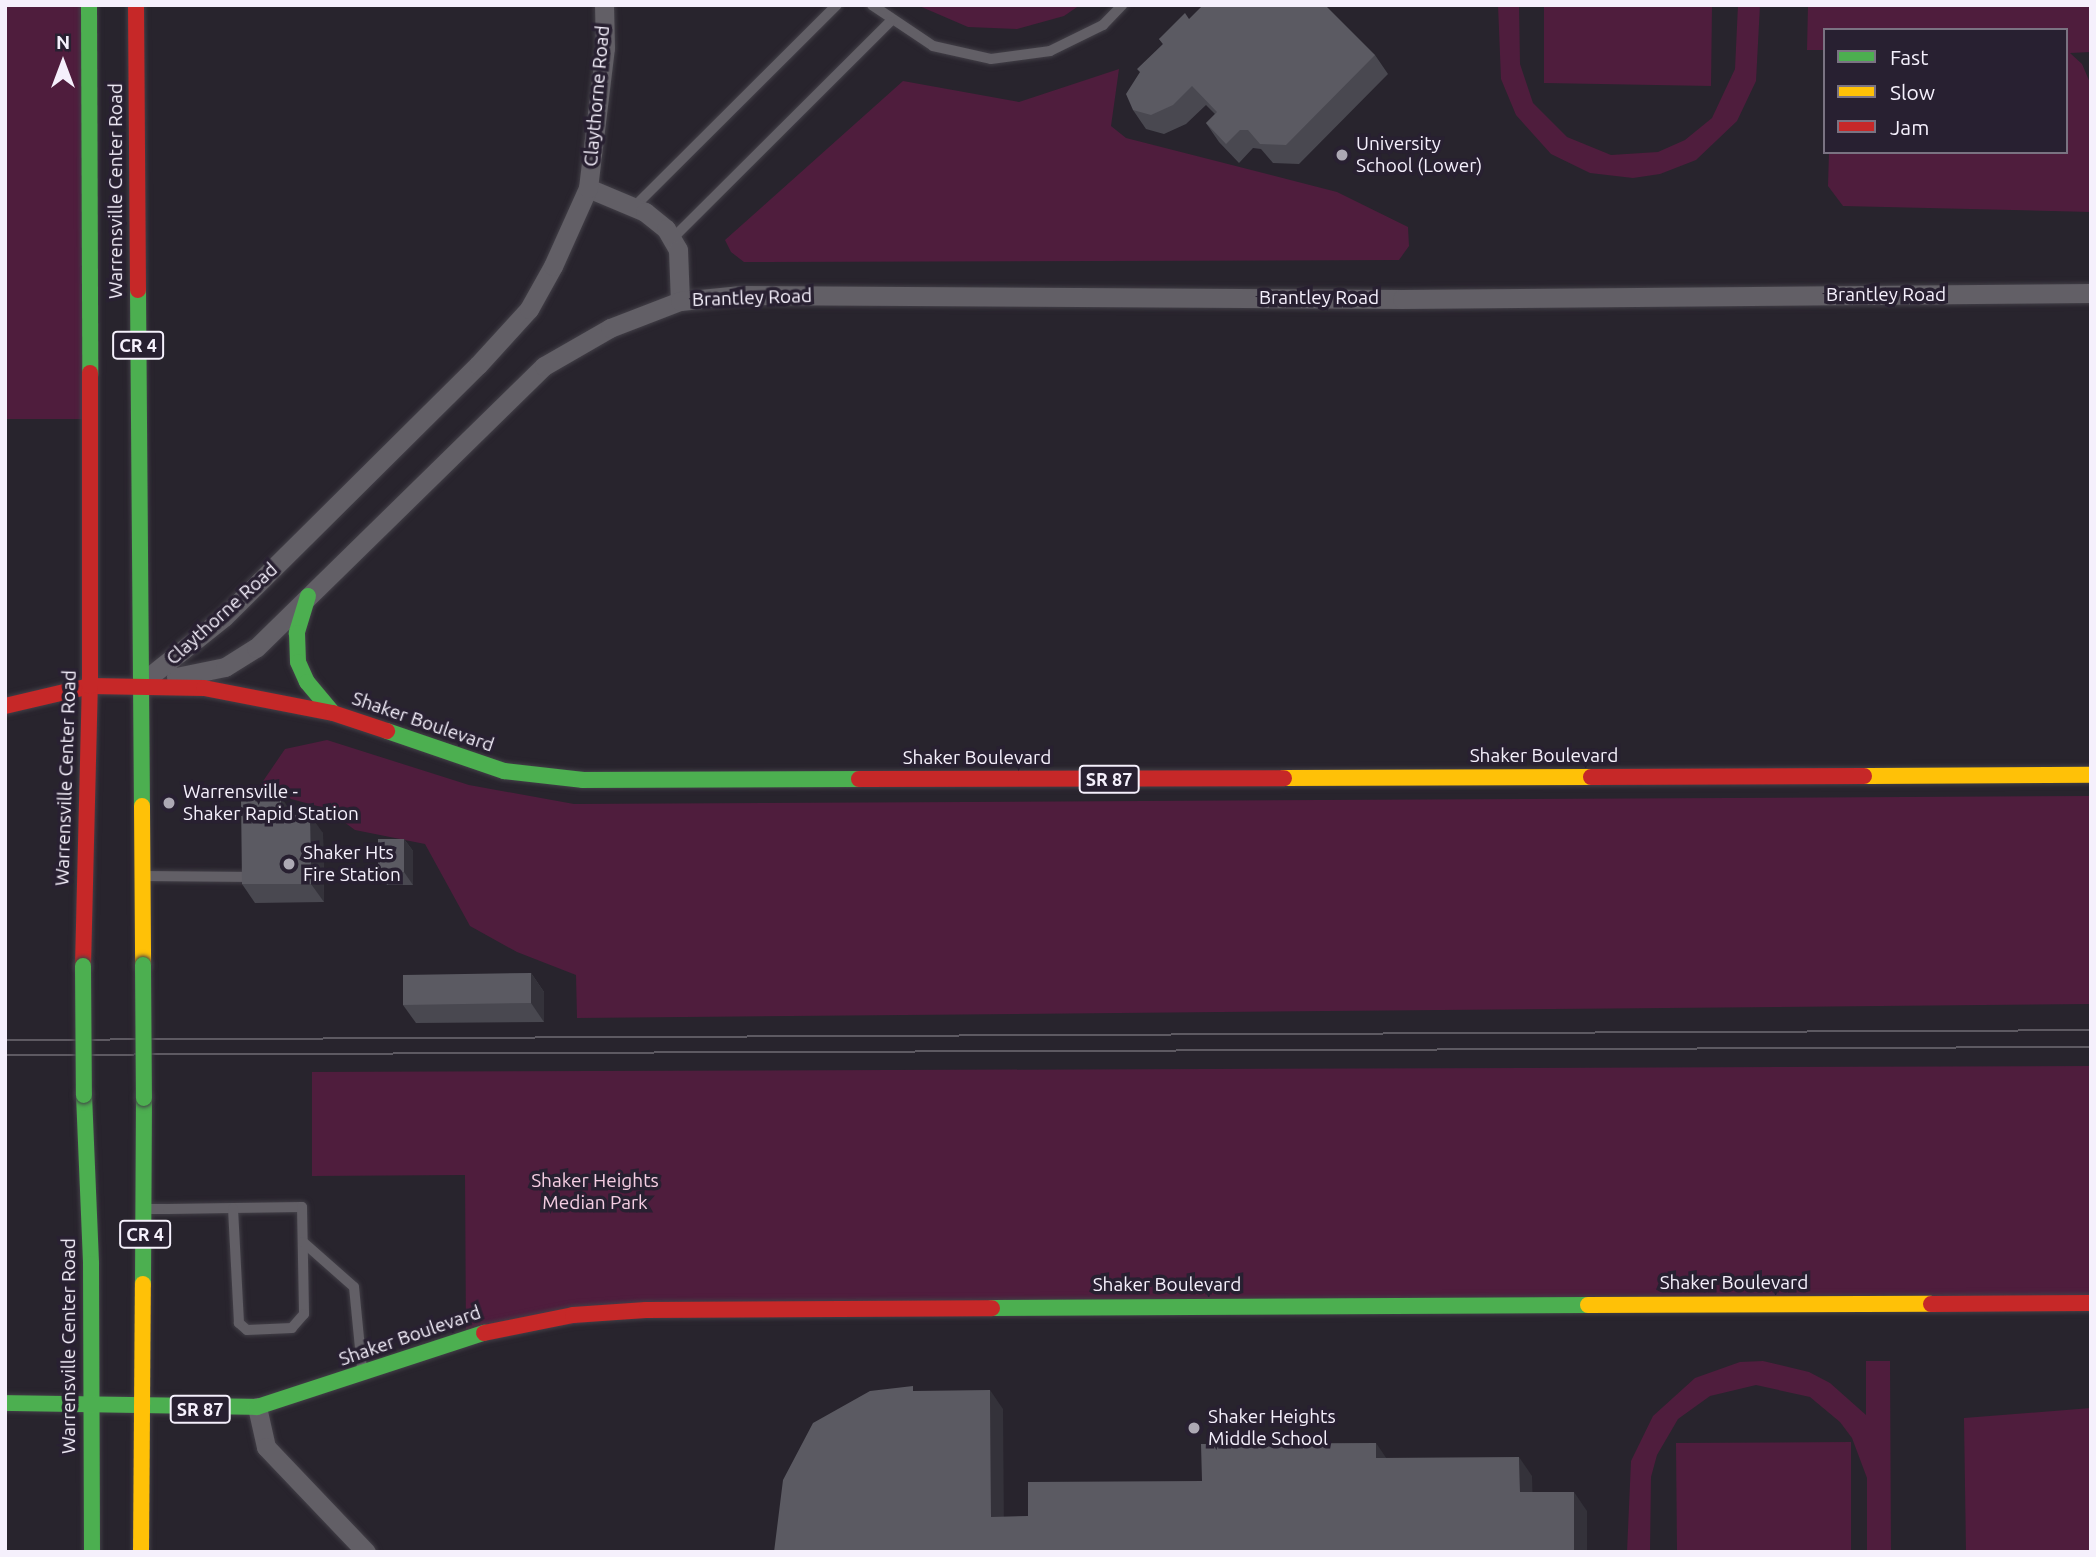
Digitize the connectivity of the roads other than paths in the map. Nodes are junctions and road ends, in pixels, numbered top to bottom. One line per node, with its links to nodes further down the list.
1 (89, 5): 16 (main road, Warrensville Center Road / CR 4)
2 (136, 5): 15 (main road, Warrensville Center Road / CR 4)
3 (604, 5): 8 (street, Claythorne Road)
4 (837, 5): 9 (lane)
5 (872, 5): 7 (lane)
6 (1122, 5): 7 (lane)
7 (890, 22): 10 (lane)
8 (588, 188): 9 (street, Claythorne Road); 15 (street, Claythorne Road)
9 (634, 207): 10 (street, Claythorne Road)
10 (673, 238): 12 (street)
11 (2091, 293): 12 (street, Brantley Road)
12 (680, 301): 13 (street, Brantley Road)
13 (560, 355): 14 (street, Claythorne Road)
14 (308, 596): 15 (street, Claythorne Road); 18 (main road)
15 (140, 684): 16 (main road, Shaker Boulevard / SR 87); 18 (main road, Shaker Boulevard / SR 87); 20 (main road, Warrensville Center Road / CR 4)
16 (90, 686): 17 (main road, Shaker Boulevard / SR 87); 28 (main road, Warrensville Center Road / CR 4, bridge)
17 (5, 706)
18 (332, 713): 19 (main road, Shaker Boulevard / SR 87)
19 (2091, 775)
20 (142, 876): 21 (lane); 23 (main road, Warrensville Center Road / CR 4, bridge)
21 (255, 877)
22 (233, 1208): 23 (lane); 24 (lane); 24 (lane)
23 (145, 1209): 30 (main road, Warrensville Center Road / CR 4)
24 (303, 1242): 26 (lane)
25 (2091, 1303): 26 (main road, Shaker Boulevard / SR 87)
26 (363, 1373): 29 (main road, Shaker Boulevard / SR 87)
27 (5, 1403): 28 (main road, Shaker Boulevard / SR 87)
28 (92, 1407): 30 (main road, Shaker Boulevard / SR 87); 31 (main road, Warrensville Center Road / CR 4)
29 (257, 1407): 30 (main road, Shaker Boulevard / SR 87); 33 (street)
30 (143, 1409): 32 (main road, Warrensville Center Road / CR 4)
31 (92, 1552)
32 (141, 1552)
33 (366, 1552)

